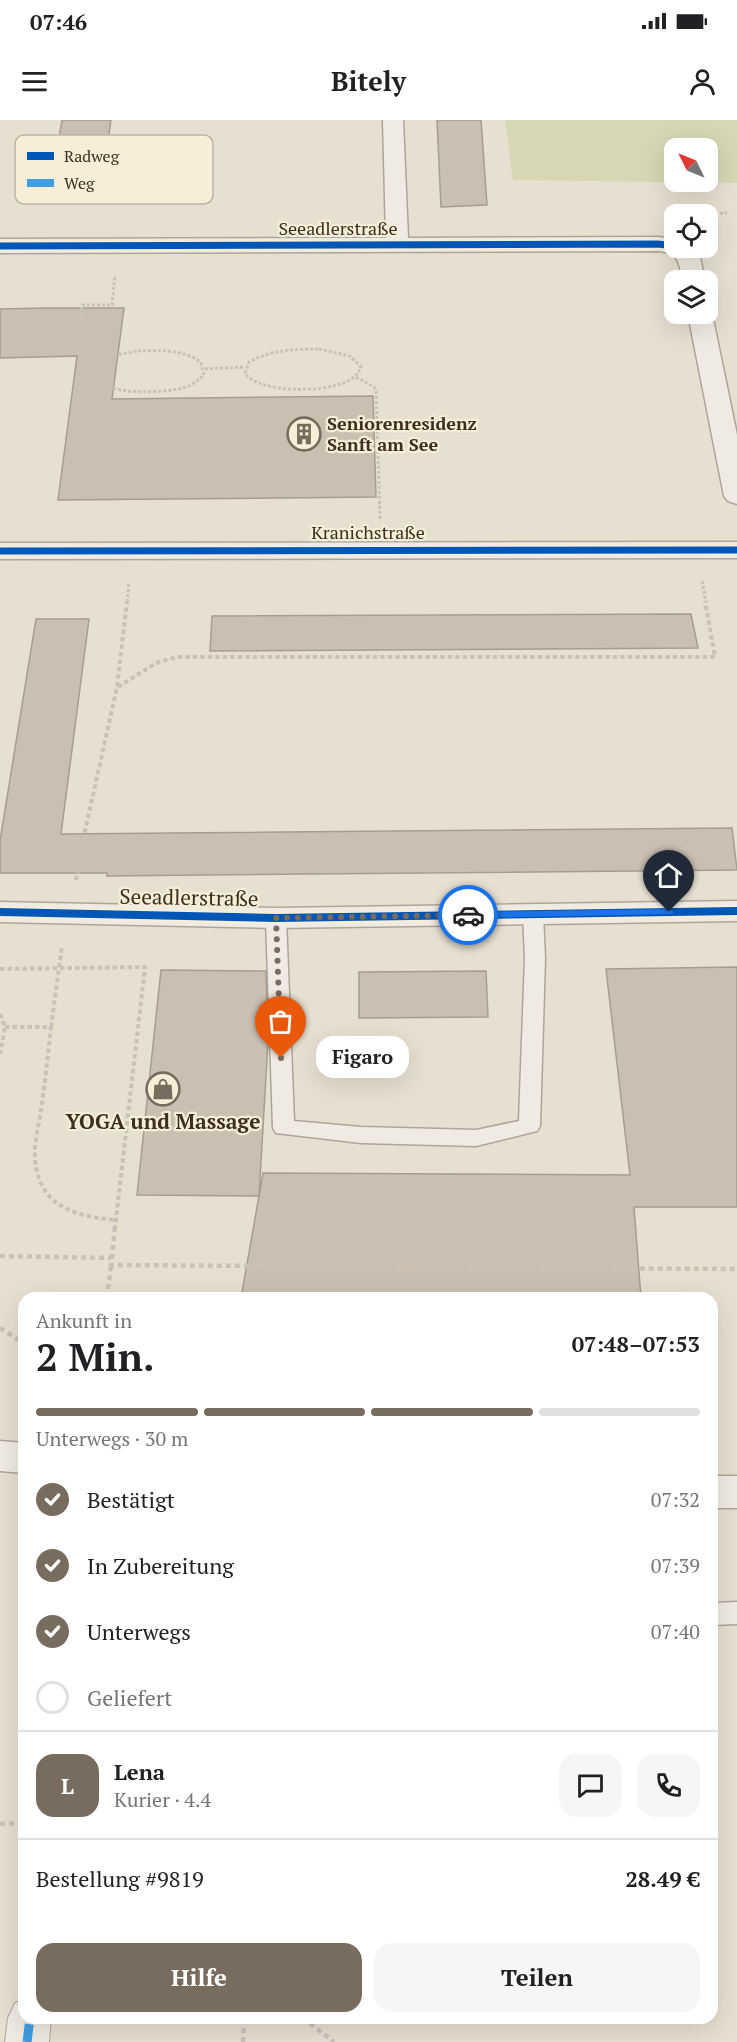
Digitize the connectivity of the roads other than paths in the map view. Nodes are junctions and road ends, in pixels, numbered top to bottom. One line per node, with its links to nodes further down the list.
1 (393, 120): 2 (street)
2 (397, 245): 3 (street, Seeadlerstraße); 4 (street, Seeadlerstraße)
3 (664, 245)
4 (0, 246)
5 (702, 324): 6 (street)
6 (737, 496)
7 (737, 550): 8 (street, Kranichstraße)
8 (0, 551)
9 (737, 911): 11 (street, Seeadlerstraße)
10 (0, 912): 12 (street, Seeadlerstraße)
11 (533, 914): 12 (street, Seeadlerstraße); 12 (lane)
12 (276, 918)
13 (0, 1456): 14 (street)
14 (18, 1458)
15 (718, 1492): 16 (street)
16 (737, 1492)
17 (737, 1613): 18 (lane)
18 (718, 1614)
19 (29, 2024): 20 (street)
20 (27, 2042)

